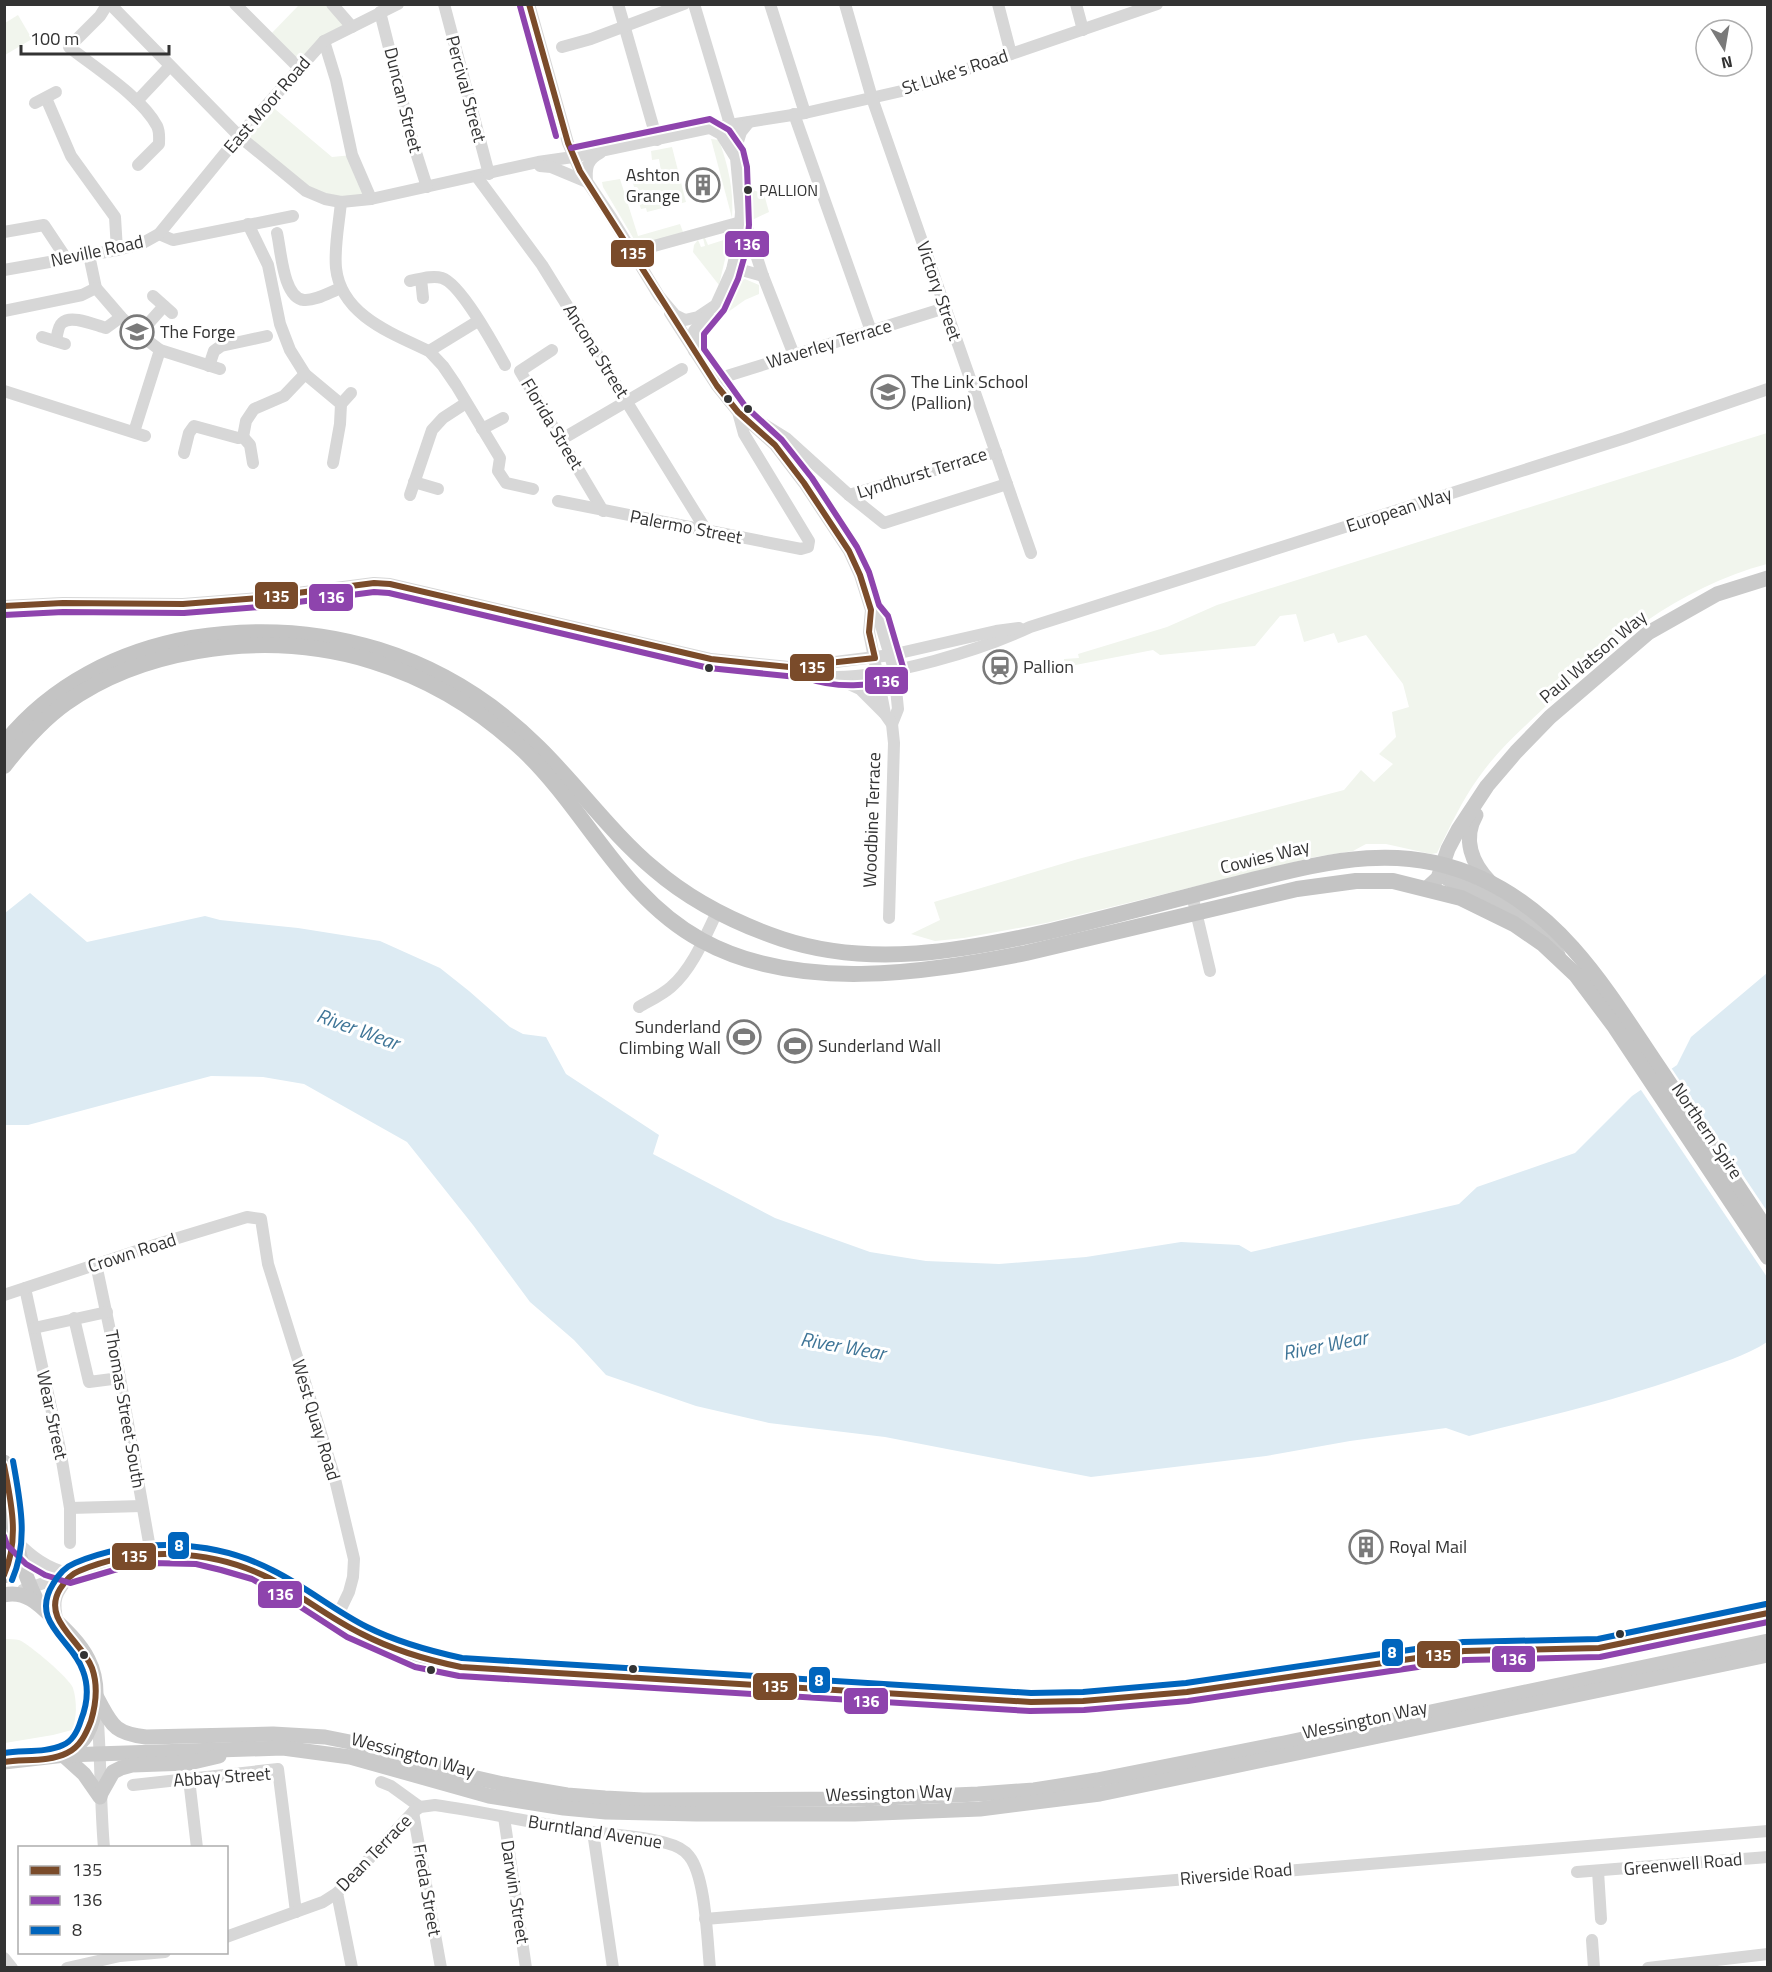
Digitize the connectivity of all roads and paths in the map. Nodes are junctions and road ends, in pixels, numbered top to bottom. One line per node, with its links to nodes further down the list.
1 (235, 4): 23 (street)
2 (332, 4): 17 (street)
3 (398, 4): 15 (street, East Moor Road)
4 (444, 4): 40 (street, Percival Street)
5 (529, 4): 31 (street)
6 (618, 4): 16 (street)
7 (684, 4): 16 (street)
8 (694, 4): 29 (street)
9 (770, 4): 27 (street)
10 (845, 4): 25 (street, Victory Street)
11 (998, 4): 21 (street)
12 (1076, 4): 18 (street)
13 (1157, 4): 18 (street, St Luke's Road)
14 (108, 6): 22 (street); 26 (street)
15 (380, 12): 17 (street, East Moor Road); 42 (street, Duncan Street)
16 (624, 26): 20 (street); 33 (street)
17 (352, 27): 19 (street, East Moor Road)
18 (1083, 30): 21 (street, St Luke's Road)
19 (324, 41): 23 (street, East Moor Road); 43 (street)
20 (562, 47)
21 (1011, 54): 25 (street, St Luke's Road)
22 (170, 66): 26 (street); 32 (street)
23 (300, 69): 32 (street, East Moor Road)
24 (46, 98): 51 (street)
25 (872, 98): 27 (street, St Luke's Road); 64 (street, Victory Street)
26 (137, 100): 38 (street)
27 (800, 114): 28 (street, St Luke's Road); 68 (street)
28 (749, 122): 29 (street, St Luke's Road); 35 (street)
29 (730, 124): 30 (street, St Luke's Road)
30 (710, 128): 33 (street, St Luke's Road); 35 (street)
31 (566, 134): 34 (street); 36 (street); 37 (street)
32 (238, 136): 44 (street); 50 (street, East Moor Road)
33 (657, 140): 34 (street, St Luke's Road)
34 (606, 150): 36 (street, St Luke's Road); 41 (street)
35 (734, 154): 46 (street)
36 (573, 157): 37 (street); 41 (street)
37 (545, 161): 39 (street)
38 (138, 165)
39 (524, 166): 40 (street); 41 (street)
40 (483, 176): 42 (street); 84 (street, Ancona Street)
41 (587, 182): 52 (street)
42 (427, 187): 43 (street)
43 (371, 199): 44 (street)
44 (341, 202): 59 (street)
45 (292, 216): 47 (street, Neville Road)
46 (741, 217): 52 (street); 56 (street); 57 (street)
47 (248, 224): 50 (street, Neville Road); 79 (street)
48 (4, 232): 54 (street)
49 (277, 233): 59 (street)
50 (159, 234): 51 (street, Neville Road)
51 (117, 250): 53 (street, Neville Road)
52 (632, 252): 61 (street)
53 (88, 255): 54 (street, Neville Road); 58 (street)
54 (66, 258): 55 (street, Neville Road)
55 (4, 270)
56 (732, 270): 57 (street); 63 (street)
57 (763, 276): 76 (street)
58 (96, 288): 65 (street); 66 (street)
59 (340, 288): 74 (street)
60 (153, 296): 69 (street)
61 (659, 296): 63 (street); 75 (street)
62 (423, 298): 67 (street)
63 (716, 305): 75 (street)
64 (945, 308): 68 (street, Waverley Terrace); 93 (street, Victory Street)
65 (4, 311)
66 (121, 317): 69 (street); 71 (street)
67 (478, 321): 74 (street); 77 (street)
68 (871, 331): 76 (street, Waverley Terrace)
69 (139, 334): 72 (street)
70 (267, 336): 72 (street)
71 (42, 337)
72 (160, 350): 82 (street)
73 (552, 350): 92 (street, Florida Street)
74 (429, 351): 85 (street)
75 (694, 352): 80 (street)
76 (794, 355): 80 (street, Waverley Terrace)
77 (506, 365)
78 (682, 369): 84 (street)
79 (305, 374): 86 (street); 91 (street)
80 (714, 380): 87 (street)
81 (1767, 389): 110 (street, European Way)
82 (4, 391)
83 (351, 393): 86 (street)
84 (627, 401): 92 (street); 105 (street, Ancona Street)
85 (466, 403): 90 (street); 97 (street)
86 (341, 404): 96 (street)
87 (738, 412): 89 (street); 105 (street, Palermo Street)
88 (502, 418): 90 (street)
89 (754, 426): 102 (street); 109 (street)
90 (482, 429): 100 (street)
91 (243, 437): 94 (street); 95 (street)
92 (562, 439): 104 (street, Florida Street)
93 (996, 452): 98 (street, Victory Street); 102 (street, Lyndhurst Terrace)
94 (184, 453)
95 (253, 463)
96 (333, 463)
97 (414, 482): 99 (street); 101 (street)
98 (1007, 484): 102 (street); 106 (street, Victory Street)
99 (438, 489)
100 (533, 489)
101 (410, 495)
102 (849, 495)
103 (558, 501): 104 (street, Palermo Street)
104 (603, 511): 105 (street, Palermo Street)
105 (706, 530)
106 (1031, 553)
107 (1767, 578): 122 (main road, Paul Watson Way)
108 (4, 606): 114 (street)
109 (871, 610): 111 (street, Woodbine Terrace); 112 (street, Woodbine Terrace)
110 (1030, 627): 111 (street, European Way); 113 (street, European Way)
111 (891, 655): 112 (street, European Way); 115 (street, Woodbine Terrace)
112 (875, 658): 114 (street, European Way); 116 (street, Woodbine Terrace)
113 (915, 665): 115 (street, European Way); 118 (street)
114 (809, 669): 117 (street)
115 (894, 669): 116 (street, European Way); 118 (street, Woodbine Terrace)
116 (878, 672): 117 (street, European Way); 119 (street, Woodbine Terrace)
117 (834, 677): 119 (street)
118 (897, 686): 119 (street, Woodbine Terrace)
119 (888, 719): 129 (street, Woodbine Terrace)
120 (4, 744): 127 (highway, Cowies Way)
121 (4, 766): 130 (highway)
122 (1494, 777): 123 (main road, Paul Watson Way); 124 (main road, Paul Watson Way)
123 (1442, 864): 124 (highway, Cowies Way); 125 (main road, Paul Watson Way); 126 (highway, Cowies Way); 131 (main road)
124 (1491, 883): 134 (highway, Cowies Way)
125 (1427, 888): 128 (highway); 131 (highway)
126 (1192, 895): 127 (highway, Cowies Way); 128 (street)
127 (717, 912): 130 (street)
128 (1196, 913): 130 (highway); 132 (street)
129 (889, 918)
130 (702, 941): 133 (street)
131 (1563, 962): 134 (highway)
132 (1210, 971)
133 (639, 1006)
134 (1620, 1023): 136 (highway, Northern Spire); 137 (highway, Northern Spire)
135 (261, 1219): 138 (street, Crown Road); 157 (street, West Quay Road)
136 (1767, 1232)
137 (1767, 1257)
138 (96, 1264): 139 (street, Crown Road); 141 (street, Thomas Street South)
139 (25, 1288): 140 (street, Crown Road); 143 (street, Wear Street)
140 (4, 1295)
141 (107, 1312): 142 (street); 144 (street, Thomas Street South)
142 (74, 1318): 143 (street); 144 (street)
143 (34, 1328): 147 (street, Wear Street)
144 (120, 1378): 146 (street, Thomas Street South)
145 (4, 1462): 148 (main road)
146 (142, 1506): 147 (street); 150 (street, Thomas Street South)
147 (70, 1508): 149 (street, Wear Street)
148 (14, 1539): 151 (street); 152 (main road); 153 (main road)
149 (70, 1543)
150 (150, 1554): 151 (street); 157 (street)
151 (72, 1574): 153 (street); 158 (street)
152 (4, 1576)
153 (30, 1587): 154 (street); 155 (main road)
154 (8, 1594): 155 (main road)
155 (38, 1604): 158 (main road)
156 (1767, 1613): 157 (street)
157 (336, 1619)
158 (58, 1623): 161 (main road)
159 (1767, 1641): 161 (main road, Wessington Way)
160 (1767, 1655): 162 (main road, Wessington Way)
161 (96, 1696): 163 (street); 164 (main road)
162 (241, 1748): 163 (main road, Wessington Way); 169 (main road)
163 (101, 1754): 164 (main road, Wessington Way); 169 (street)
164 (64, 1755): 165 (main road, Wessington Way); 169 (main road)
165 (4, 1762)
166 (189, 1779): 168 (street, Abbay Street); 175 (street); 180 (street, Abbay Street)
167 (381, 1782): 170 (street)
168 (133, 1785)
169 (100, 1796): 174 (street)
170 (417, 1809): 171 (street, Burntland Avenue); 179 (street, Dean Terrace); 192 (street, Freda Street)
171 (504, 1816): 173 (street, Burntland Avenue); 193 (street, Darwin Street)
172 (1767, 1831): 182 (street, Riverside Road)
173 (593, 1832): 182 (street, Burntland Avenue); 194 (street)
174 (104, 1846)
175 (197, 1846)
176 (1767, 1857): 177 (street, Greenwell Road)
177 (1598, 1871): 178 (street, Greenwell Road); 181 (street, Greenwell Road)
178 (1578, 1872)
179 (338, 1893): 180 (street, Dean Terrace); 191 (street)
180 (296, 1912): 183 (street, Dean Terrace)
181 (1601, 1918)
182 (705, 1919): 195 (street, Burntland Avenue)
183 (228, 1936)
184 (1592, 1940): 196 (street)
185 (158, 1954): 188 (street)
186 (1767, 1954): 197 (street)
187 (4, 1958): 189 (street)
188 (120, 1959): 190 (street)
189 (12, 1968)
190 (67, 1968)
191 (352, 1968)
192 (441, 1968)
193 (526, 1968)
194 (613, 1968)
195 (710, 1968)
196 (1594, 1968)
197 (1648, 1968)

